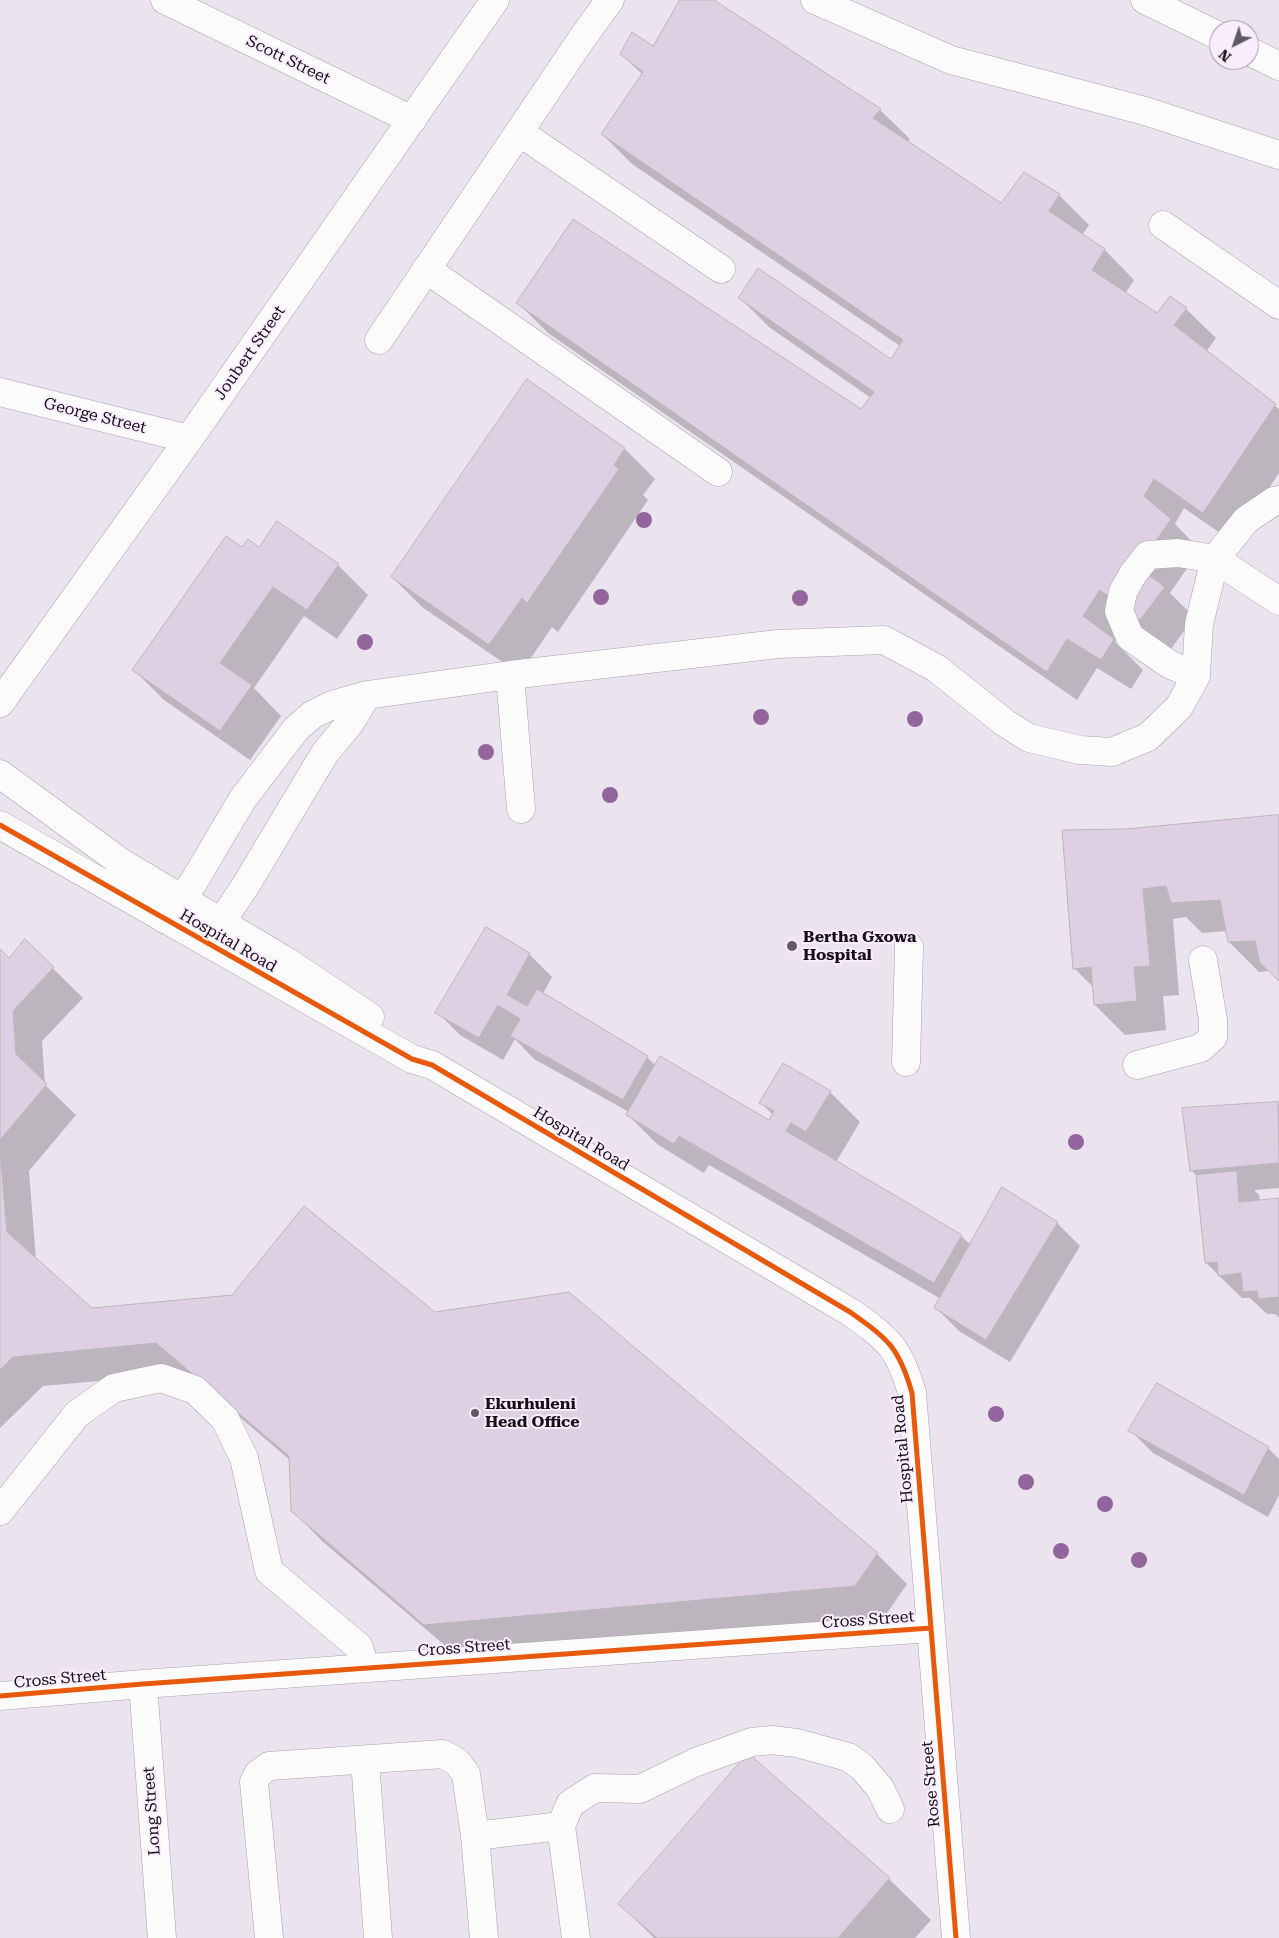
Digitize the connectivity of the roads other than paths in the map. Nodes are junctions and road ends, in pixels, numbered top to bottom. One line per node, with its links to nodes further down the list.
1 (165, 0): 9 (street, Scott Street)
2 (495, 0): 9 (street, Joubert Street)
3 (610, 0): 10 (street)
4 (815, 0): 11 (street)
5 (1145, 0): 6 (street)
6 (1209, 31)
7 (1259, 56): 8 (street)
8 (1279, 66)
9 (412, 120): 18 (street, Joubert Street)
10 (519, 132): 13 (street); 14 (street)
11 (1279, 155)
12 (1163, 225): 15 (street)
13 (426, 269): 16 (street); 19 (street)
14 (721, 269)
15 (1279, 305)
16 (379, 340)
17 (0, 392): 18 (street, George Street)
18 (190, 439): 26 (street, Joubert Street)
19 (718, 472)
20 (1277, 493): 21 (street)
21 (1215, 559): 22 (street); 24 (street); 24 (street)
22 (1279, 601)
23 (510, 675): 24 (street); 25 (street); 28 (street)
24 (1196, 676)
25 (367, 695): 30 (street); 31 (street)
26 (0, 702)
27 (0, 774): 30 (street, Hospital Road)
28 (522, 809)
29 (0, 825): 30 (street, Hospital Road)
30 (174, 909): 31 (street, Hospital Road)
31 (214, 933): 37 (street, Hospital Road)
32 (909, 946): 34 (street)
33 (1203, 960): 35 (street)
34 (906, 1062)
35 (1137, 1065)
36 (0, 1511): 38 (street)
37 (931, 1628): 38 (street, Cross Street); 50 (street, Rose Street)
38 (366, 1668): 39 (street, Cross Street)
39 (143, 1684): 40 (street, Cross Street); 45 (street, Long Street)
40 (0, 1696)
41 (365, 1760): 44 (street); 46 (street); 47 (street)
42 (890, 1809): 43 (street)
43 (561, 1826): 44 (street); 49 (street)
44 (476, 1836): 48 (street)
45 (162, 1938)
46 (268, 1938)
47 (378, 1938)
48 (484, 1938)
49 (576, 1938)
50 (956, 1938)

